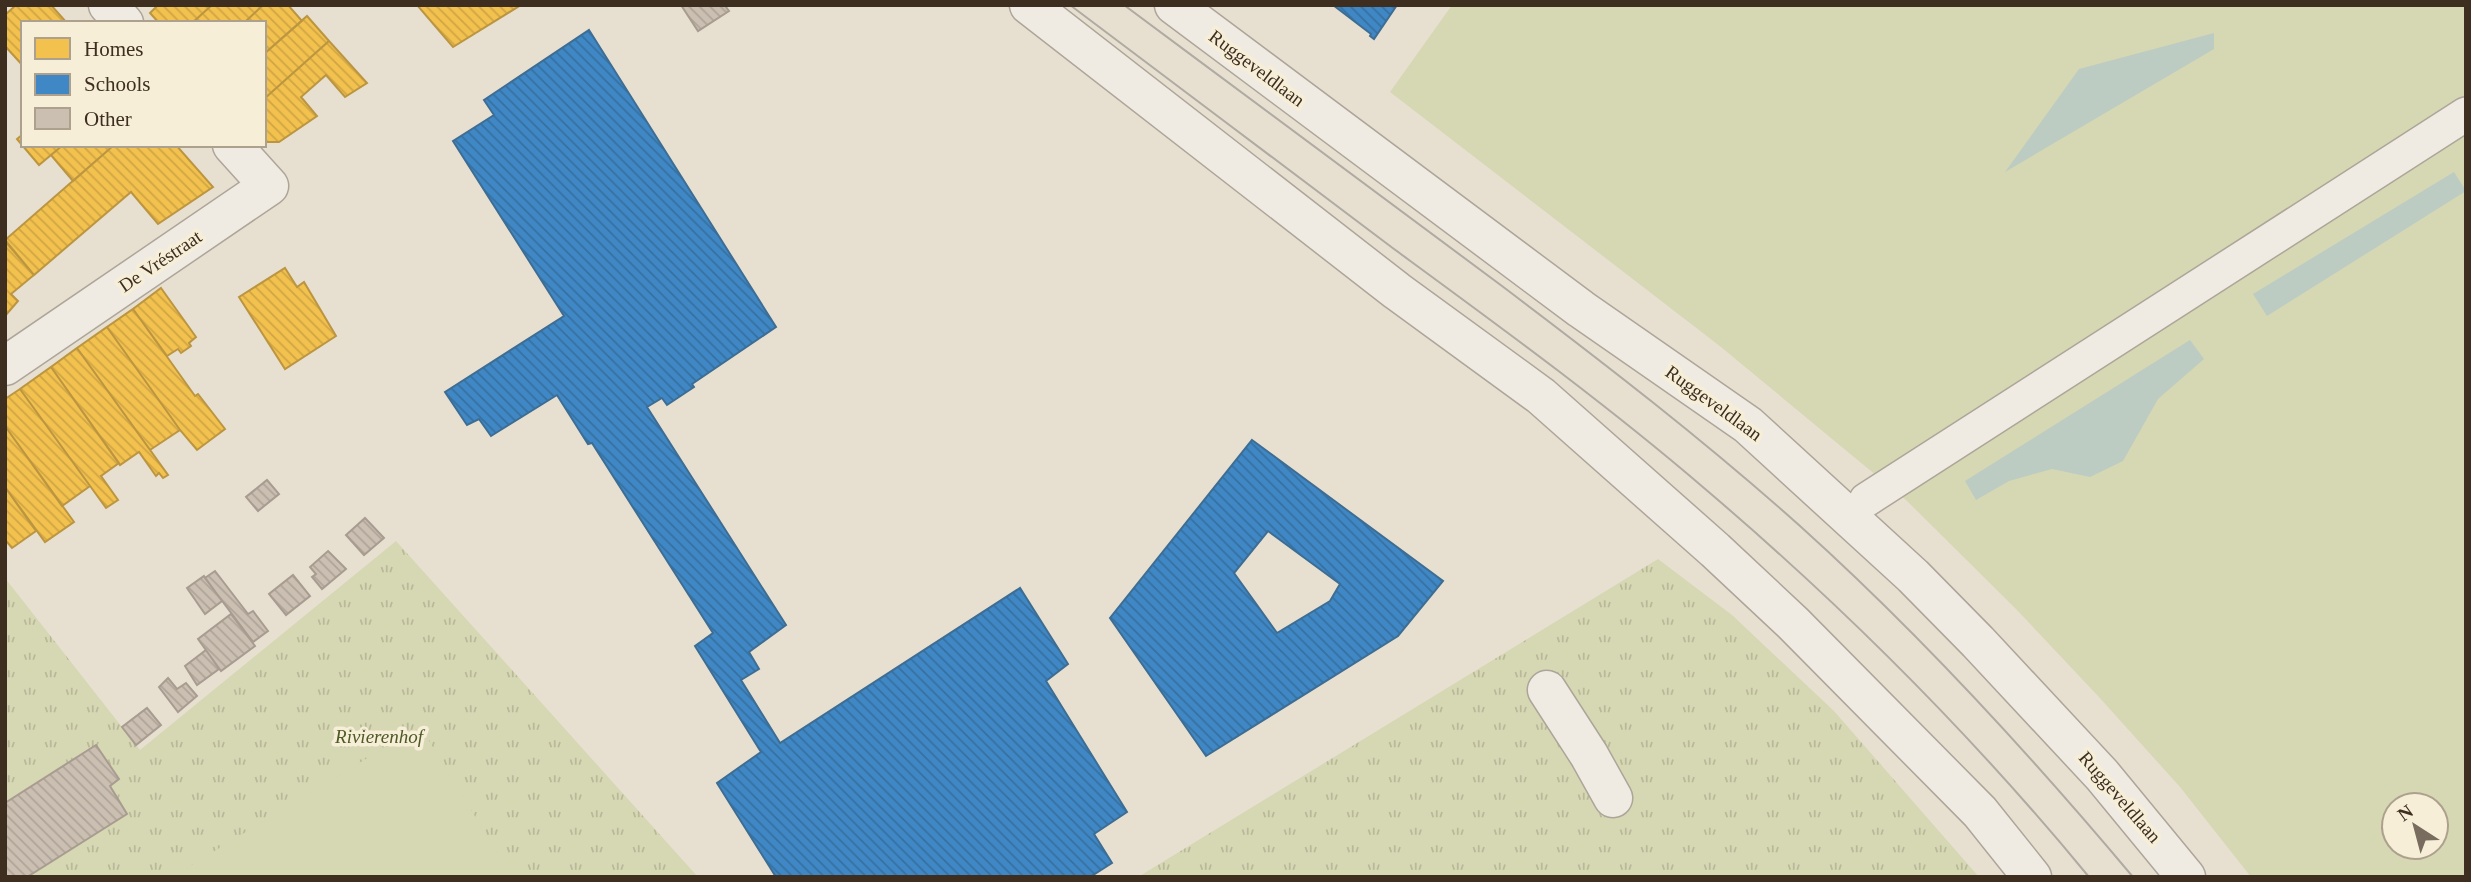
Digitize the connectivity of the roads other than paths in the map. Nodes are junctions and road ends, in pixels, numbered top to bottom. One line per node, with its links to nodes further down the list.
1 (108, 5): 4 (street)
2 (1029, 5): 11 (street)
3 (1174, 5): 12 (street, Ruggeveldlaan)
4 (122, 21)
5 (2466, 114): 8 (street)
6 (234, 147): 7 (street, De Vréstraat)
7 (5, 366)
8 (1866, 500)
9 (1547, 690): 10 (street)
10 (1613, 798)
11 (2032, 877)
12 (2186, 877)

